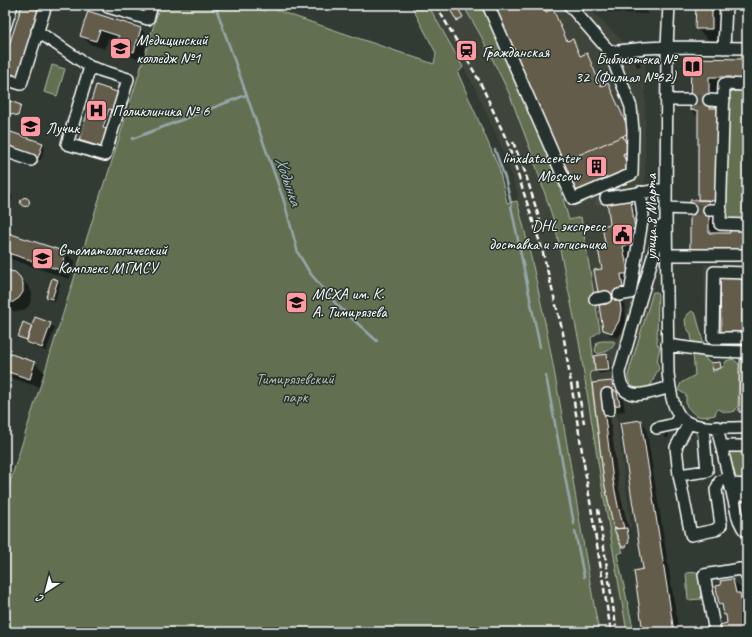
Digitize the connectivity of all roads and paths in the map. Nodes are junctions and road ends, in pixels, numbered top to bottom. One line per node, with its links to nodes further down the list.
1 (12, 5): 9 (street)
2 (46, 5): 10 (street)
3 (109, 5): 4 (street)
4 (152, 5)
5 (488, 5): 14 (street)
6 (569, 5): 14 (street)
7 (669, 5): 11 (street, улица 8 Марта)
8 (726, 5): 12 (street)
9 (5, 27)
10 (37, 32): 15 (street); 16 (street)
11 (667, 47): 12 (street); 14 (street); 18 (street, улица 8 Марта)
12 (724, 48): 13 (street)
13 (747, 48)
14 (610, 52)
15 (90, 67): 15 (street)
16 (5, 79)
17 (747, 85): 21 (street)
18 (666, 100): 19 (street); 24 (street, улица 8 Марта)
19 (690, 100)
20 (709, 100): 21 (street)
21 (724, 101): 30 (street)
22 (5, 151): 23 (street)
23 (31, 160)
24 (666, 189): 25 (street); 28 (street, улица 8 Марта)
25 (640, 192): 26 (street); 35 (street)
26 (606, 198)
27 (690, 209): 28 (street)
28 (666, 210): 32 (street, улица 8 Марта); 41 (street)
29 (709, 210): 30 (street)
30 (721, 210): 31 (street)
31 (747, 225)
32 (666, 255): 33 (street); 39 (street, улица 8 Марта)
33 (747, 255)
34 (747, 273): 38 (street)
35 (619, 295)
36 (606, 298): 37 (street)
37 (595, 299)
38 (747, 338)
39 (667, 346): 40 (street); 41 (street, улица 8 Марта)
40 (747, 352)
41 (670, 387): 44 (street, улица 8 Марта)
42 (607, 394): 43 (street)
43 (609, 410)
44 (679, 416): 45 (street); 48 (street)
45 (689, 423): 46 (street); 53 (street)
46 (703, 427): 47 (street); 52 (street)
47 (717, 427): 49 (street); 50 (street)
48 (657, 428)
49 (747, 428)
50 (722, 446): 51 (street); 54 (street)
51 (747, 446)
52 (707, 471): 53 (street); 54 (street)
53 (679, 475): 54 (street)
54 (735, 487): 55 (street)
55 (747, 532)
56 (747, 577): 57 (street)
57 (715, 632)

